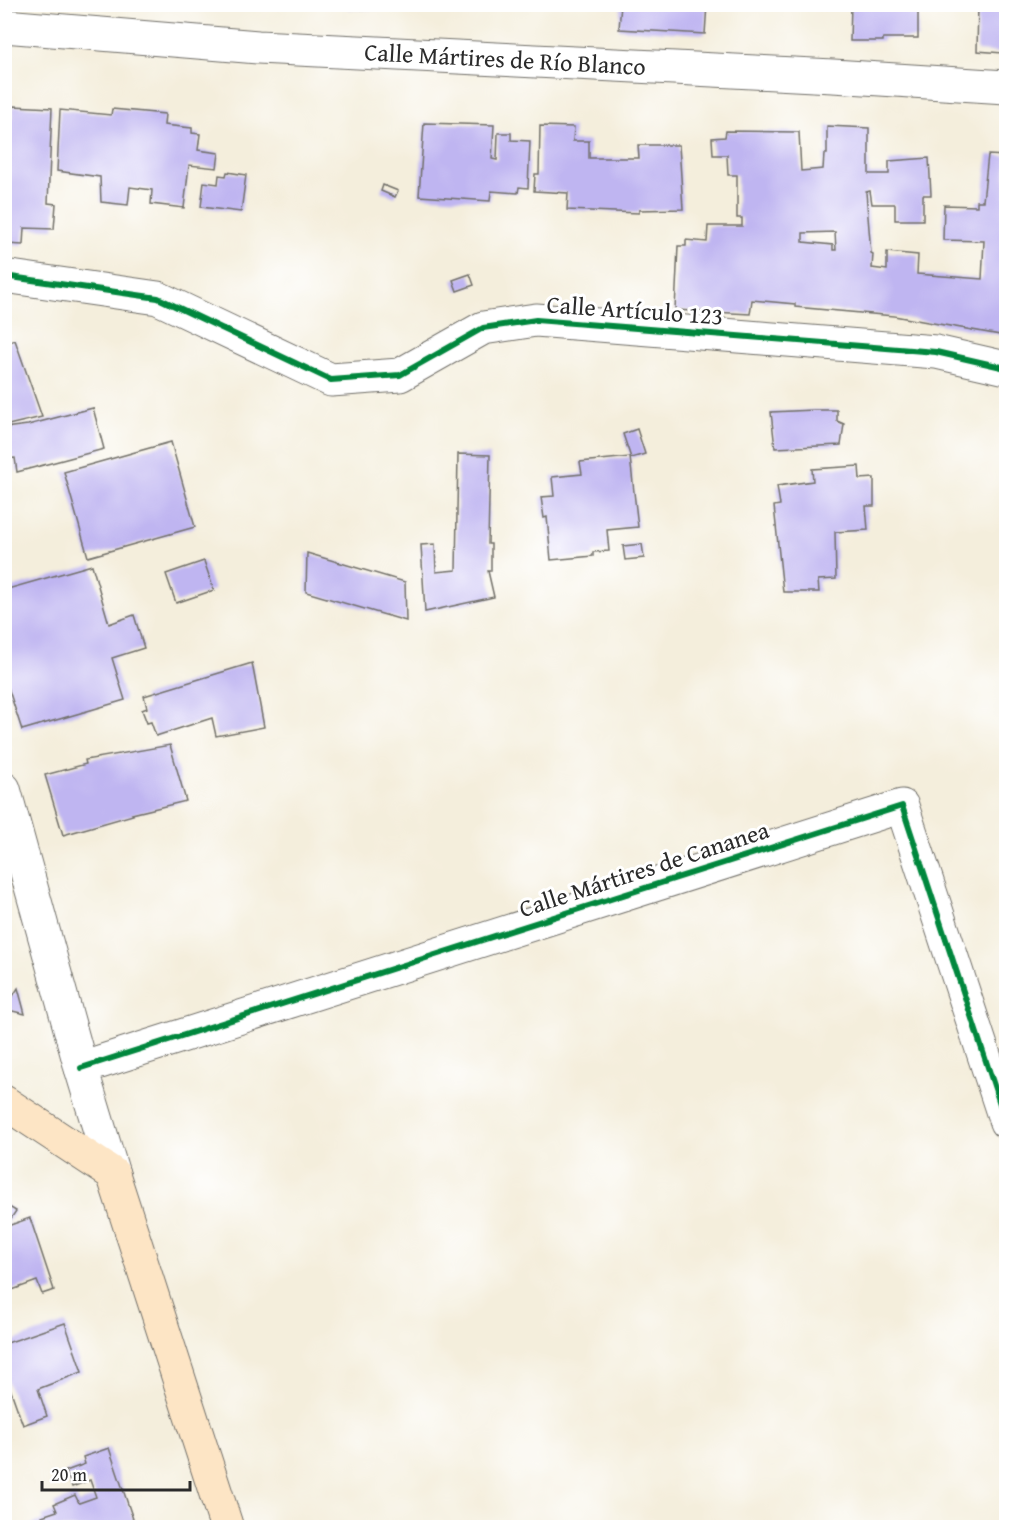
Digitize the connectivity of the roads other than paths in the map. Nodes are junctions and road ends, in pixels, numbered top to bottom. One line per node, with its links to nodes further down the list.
1 (4, 26): 2 (street, Calle Mártires de Río Blanco)
2 (1006, 87)
3 (4, 278): 4 (street, Calle Artículo 123)
4 (1006, 368)
5 (4, 789): 6 (street)
6 (81, 1068): 8 (street, Calle Mártires de Cananea); 9 (street)
7 (4, 1102): 9 (street)
8 (1006, 1122)
9 (113, 1174): 10 (street)
10 (228, 1527)

